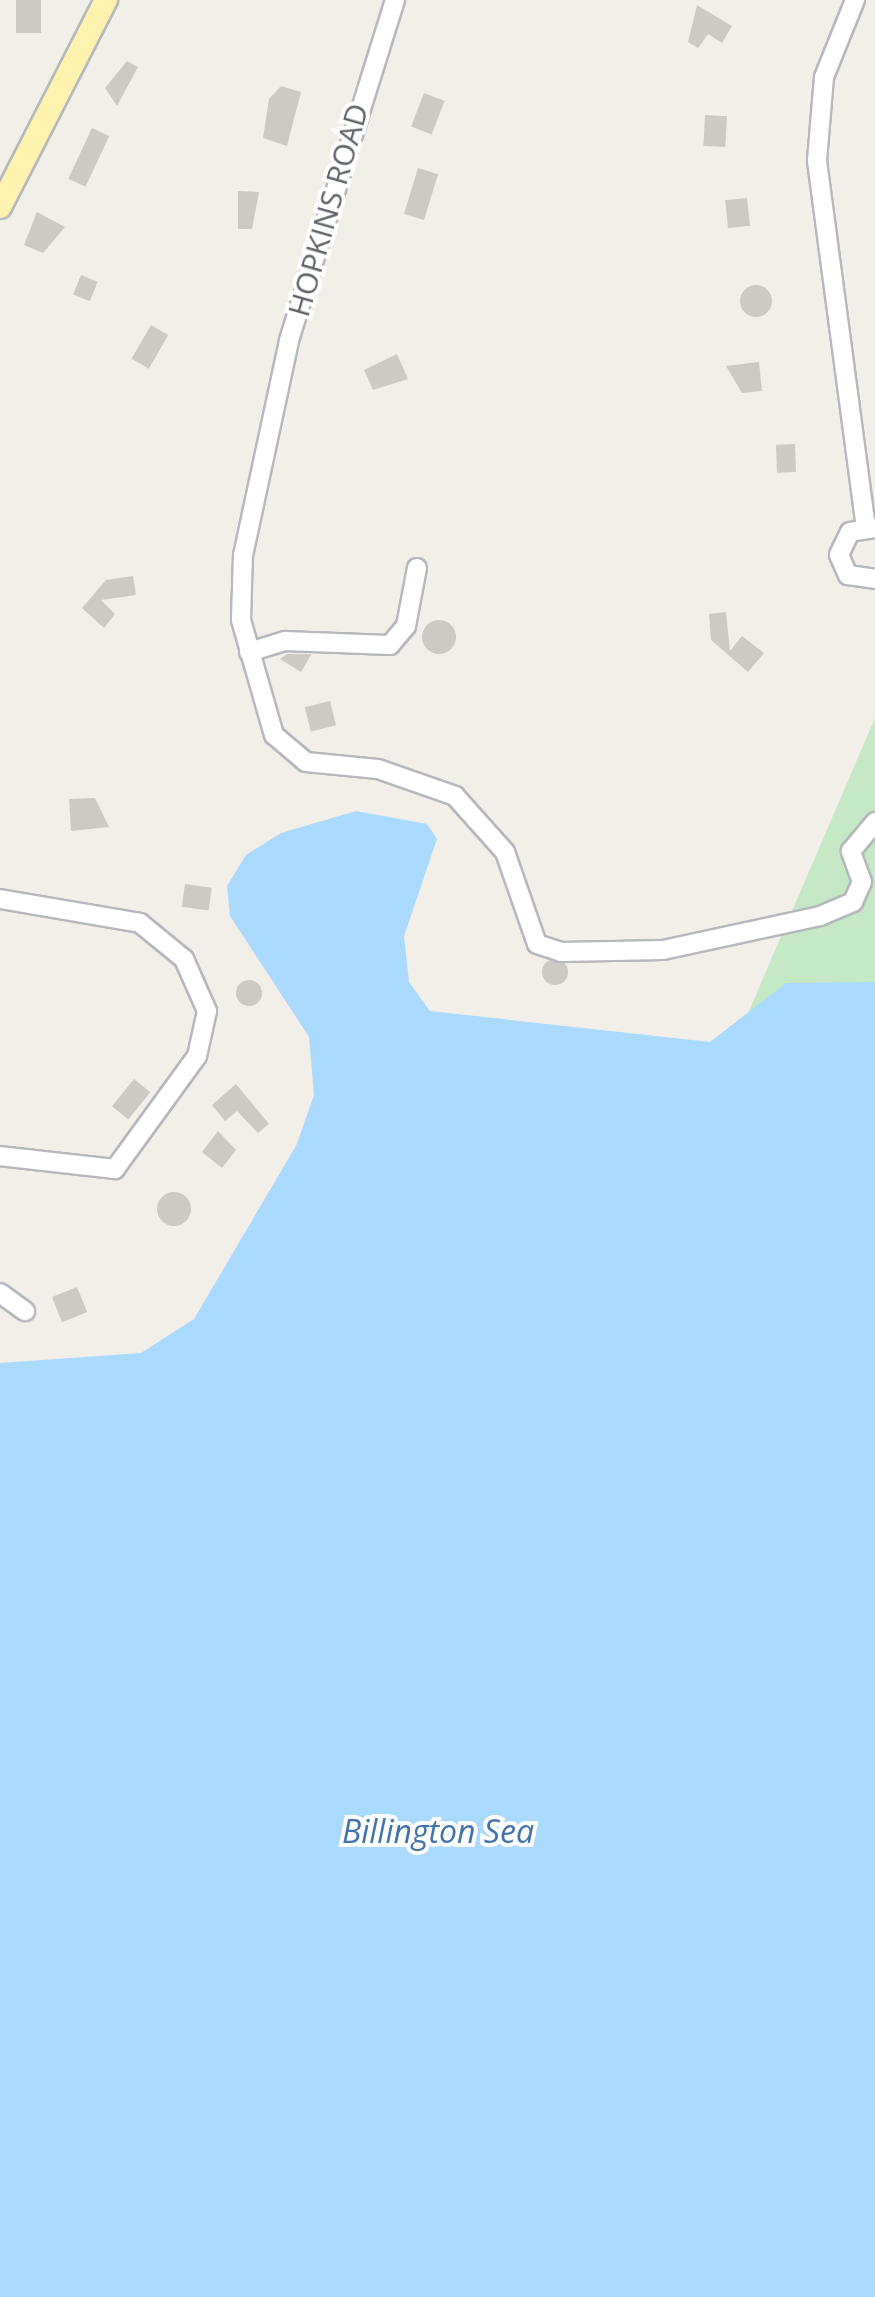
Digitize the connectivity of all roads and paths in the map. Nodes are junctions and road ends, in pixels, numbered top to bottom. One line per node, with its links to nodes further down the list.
1 (106, 0): 4 (main road)
2 (395, 0): 8 (street, HOPKINS ROAD)
3 (855, 0): 5 (street)
4 (0, 207)
5 (871, 528): 7 (street)
6 (417, 568): 8 (street)
7 (875, 580)
8 (249, 652): 9 (street, HOPKINS ROAD)
9 (875, 822)
10 (0, 899): 11 (street)
11 (0, 1156)
12 (0, 1294): 13 (street)
13 (24, 1311)

